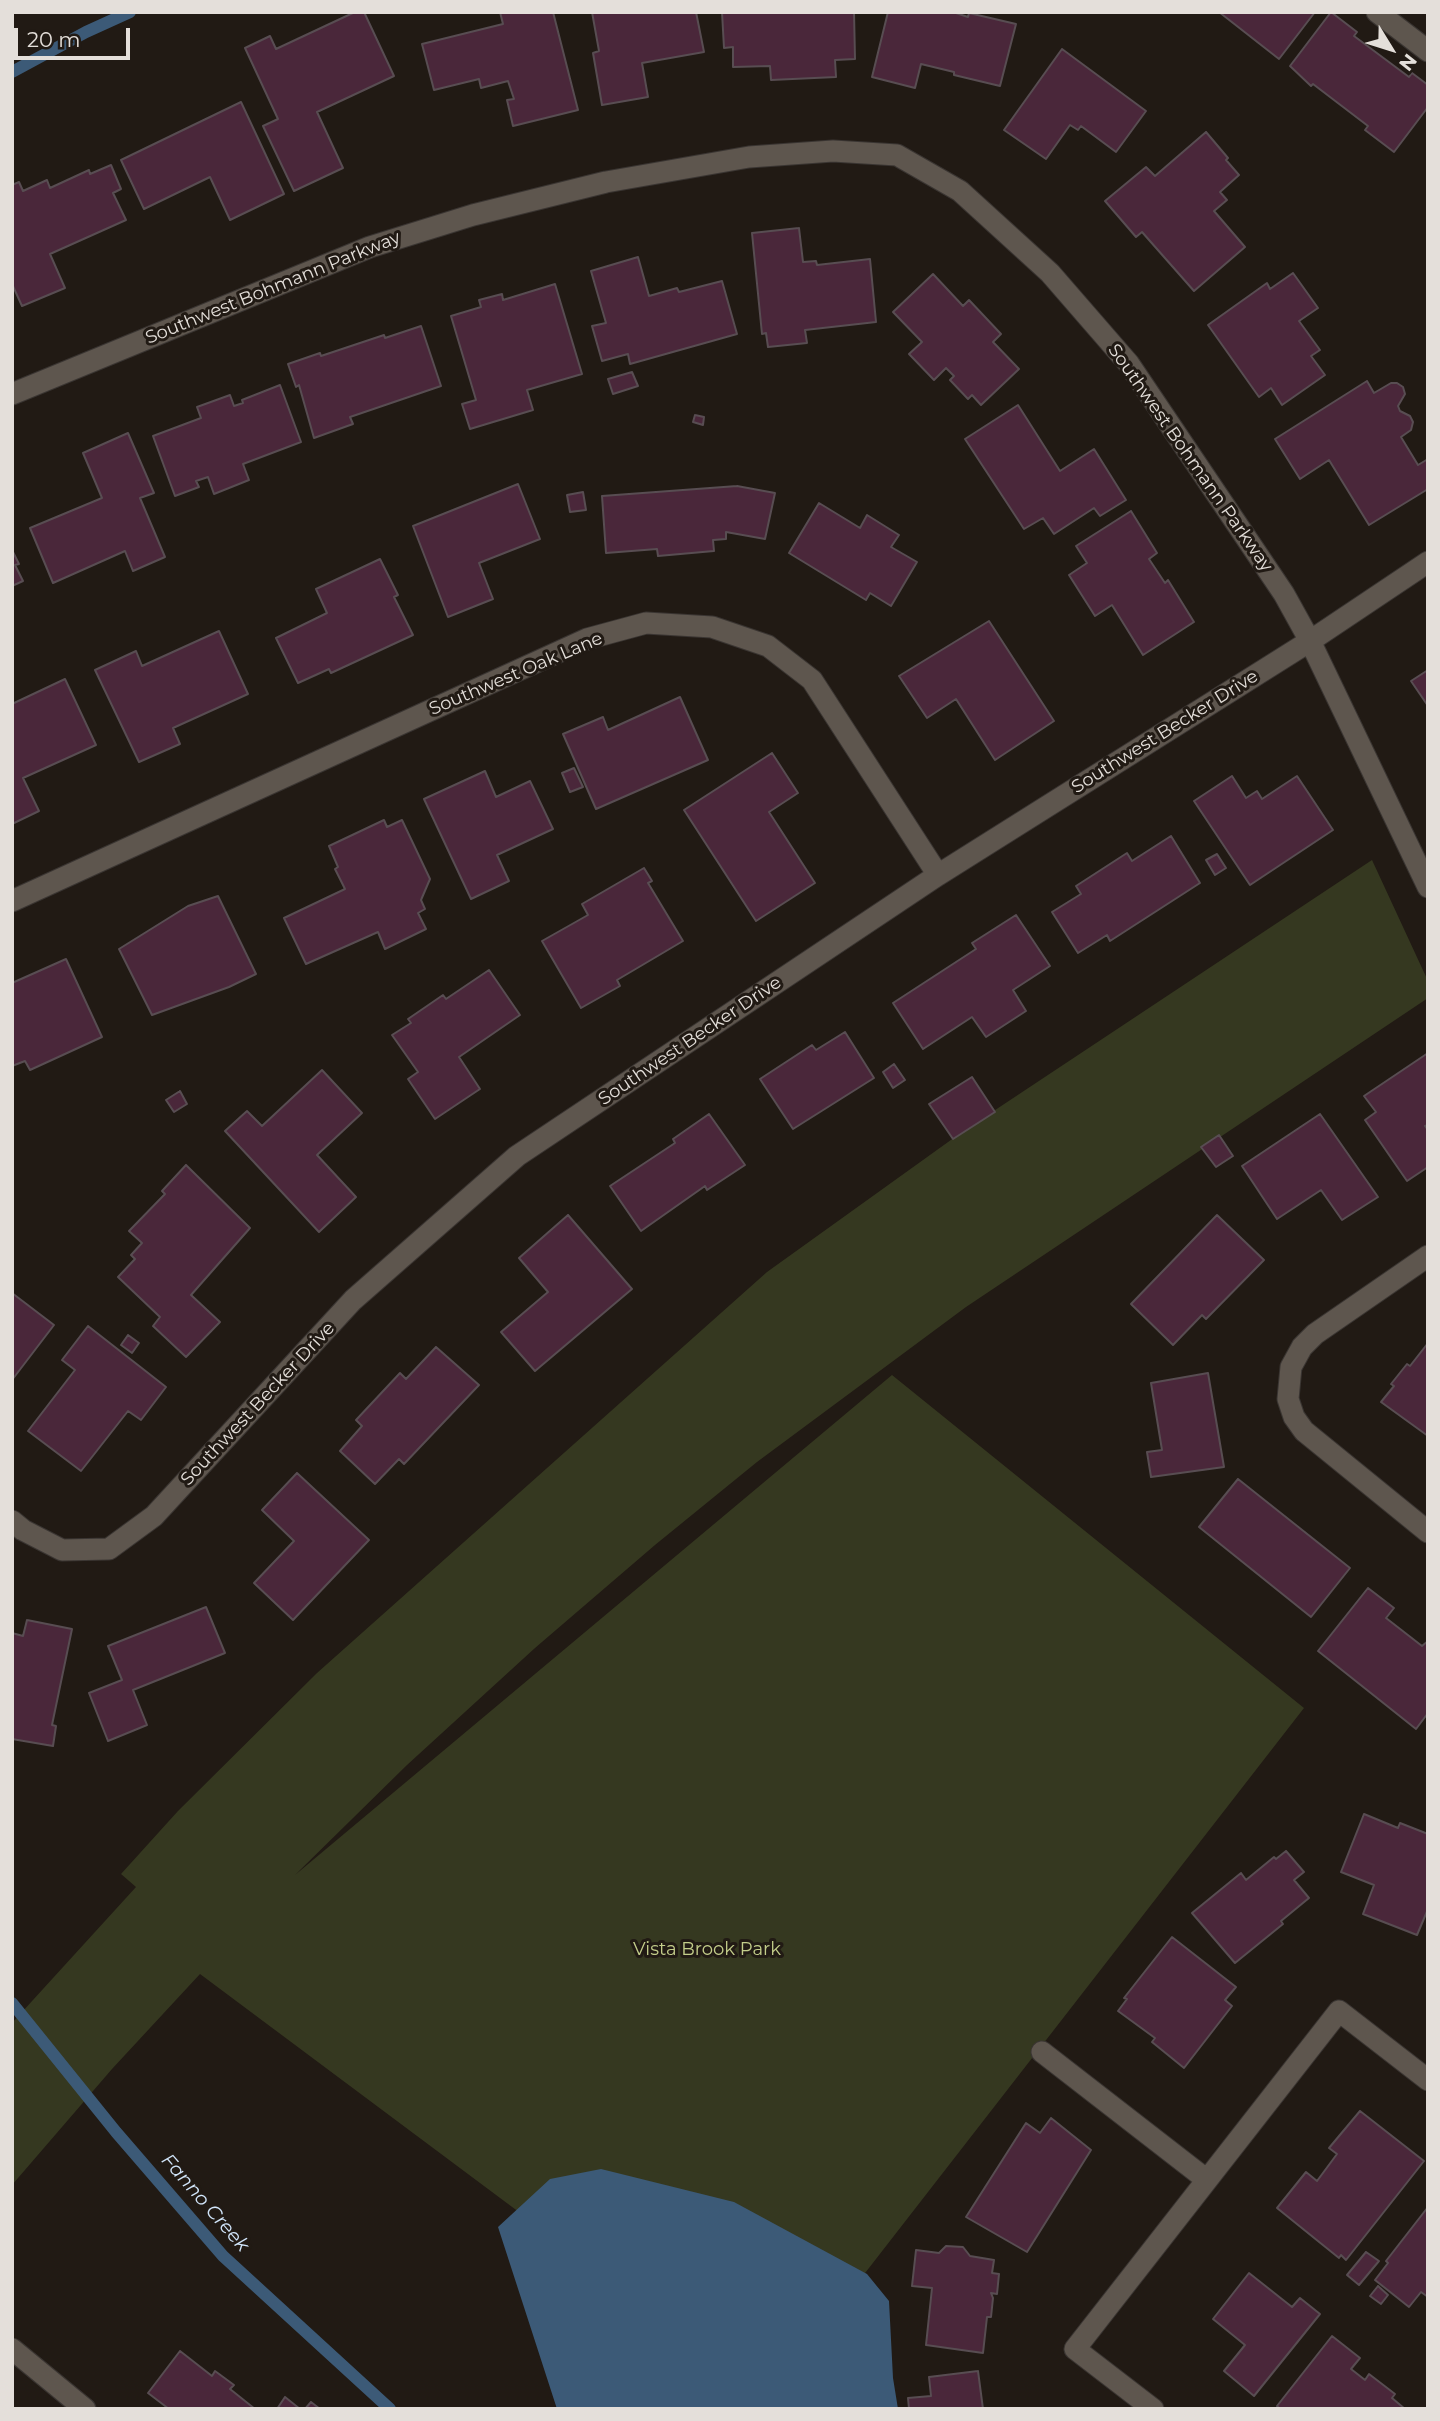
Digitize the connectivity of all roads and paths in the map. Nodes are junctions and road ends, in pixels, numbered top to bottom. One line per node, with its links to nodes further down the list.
1 (1377, 12): 2 (street)
2 (1428, 51)
3 (12, 394): 5 (street, Southwest Bohmann Parkway)
4 (1428, 562): 5 (street, Southwest Becker Drive)
5 (1310, 641): 6 (street, Southwest Becker Drive); 7 (street, Southwest Bohmann Parkway)
6 (939, 875): 8 (street, Southwest Oak Lane); 10 (street, Southwest Becker Drive)
7 (1428, 887)
8 (12, 901)
9 (1428, 1256): 11 (street)
10 (12, 1521)
11 (1428, 1532)
12 (1042, 2052): 14 (street)
13 (1428, 2080): 14 (street)
14 (1207, 2180): 17 (street)
15 (12, 2349): 16 (street)
16 (85, 2409)
17 (1153, 2409)

